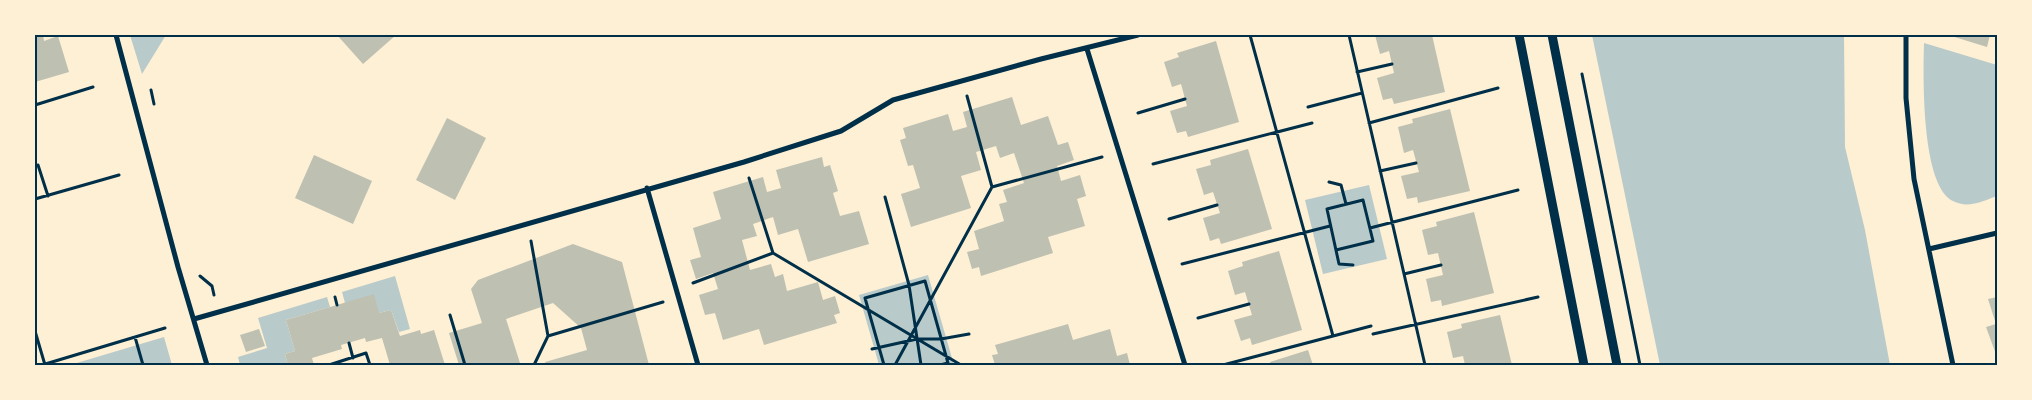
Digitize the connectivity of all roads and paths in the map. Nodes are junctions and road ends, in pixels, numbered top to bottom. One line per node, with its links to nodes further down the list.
1 (116, 35): 64 (street)
2 (1138, 35): 8 (street)
3 (1250, 35): 22 (path)
4 (1349, 35): 11 (path)
5 (1520, 35): 100 (street)
6 (1552, 35): 101 (street)
7 (1906, 35): 48 (street)
8 (1087, 49): 12 (street); 23 (street)
9 (1392, 64): 11 (path)
10 (1580, 64): 102 (path)
11 (1357, 72): 15 (path)
12 (962, 80): 24 (street); 32 (path)
13 (93, 87): 17 (path)
14 (1498, 88): 21 (path)
15 (1362, 93): 18 (path); 21 (path)
16 (1185, 99): 19 (path)
17 (35, 105)
18 (1308, 107)
19 (1138, 113)
20 (1312, 123): 22 (path)
21 (1369, 123): 28 (path)
22 (1277, 132): 26 (path); 46 (path)
23 (1120, 152): 32 (path); 97 (street)
24 (744, 162): 33 (street); 50 (path)
25 (1416, 163): 28 (path)
26 (1153, 164)
27 (38, 165): 36 (path)
28 (1380, 171): 43 (path)
29 (119, 175): 31 (path)
30 (1329, 182): 39 (path)
31 (78, 187): 35 (path); 36 (path)
32 (992, 187): 59 (path)
33 (647, 188): 42 (street); 56 (street)
34 (1518, 190): 43 (path)
35 (80, 192)
36 (48, 196): 38 (path)
37 (884, 197): 55 (path)
38 (35, 199)
39 (1346, 204): 44 (path); 45 (path)
40 (1217, 205): 41 (path)
41 (1169, 219)
42 (528, 222): 64 (street); 73 (path)
43 (1392, 223): 45 (path); 54 (path)
44 (1330, 226): 46 (path); 49 (path)
45 (1370, 228): 49 (path)
46 (1305, 233): 51 (path); 74 (path)
47 (1997, 233): 48 (street)
48 (1929, 249): 103 (street)
49 (1336, 250): 52 (path)
50 (773, 253): 56 (path); 61 (path)
51 (1182, 264)
52 (1353, 265)
53 (1441, 266): 54 (path)
54 (1404, 274): 65 (path)
55 (909, 285): 59 (path); 61 (path); 67 (path)
56 (676, 289): 57 (street)
57 (678, 297): 73 (path); 91 (street)
58 (1538, 297): 65 (path)
59 (930, 300): 67 (path); 76 (path)
60 (1249, 304): 63 (path)
61 (868, 310): 72 (path); 80 (path)
62 (450, 315): 89 (path)
63 (1198, 318)
64 (194, 319): 86 (street)
65 (1416, 324): 71 (path); 99 (path)
66 (1371, 326): 74 (path)
67 (915, 327): 72 (path); 77 (path)
68 (165, 328): 75 (path)
69 (35, 331): 84 (path)
70 (969, 334): 76 (path)
71 (1373, 334)
72 (911, 335): 77 (path); 78 (path)
73 (548, 336): 90 (path)
74 (1333, 336): 98 (path)
75 (135, 337): 84 (path); 85 (path)
76 (941, 338): 77 (path); 82 (path)
77 (917, 339): 78 (path); 82 (path); 94 (path)
78 (908, 341): 80 (path); 93 (path)
79 (349, 343): 83 (path)
80 (879, 348): 81 (path); 92 (path)
81 (872, 349)
82 (946, 356): 95 (path); 96 (path)
83 (353, 358): 87 (path); 88 (path)
84 (44, 365)
85 (143, 365)
86 (208, 365)
87 (328, 365)
88 (370, 365)
89 (465, 365)
90 (534, 365)
91 (698, 365)
92 (884, 365)
93 (895, 365)
94 (921, 365)
95 (940, 365)
96 (961, 365)
97 (1185, 365)
98 (1223, 365)
99 (1425, 365)
100 (1584, 365)
101 (1618, 365)
102 (1640, 365)
103 (1952, 365)

